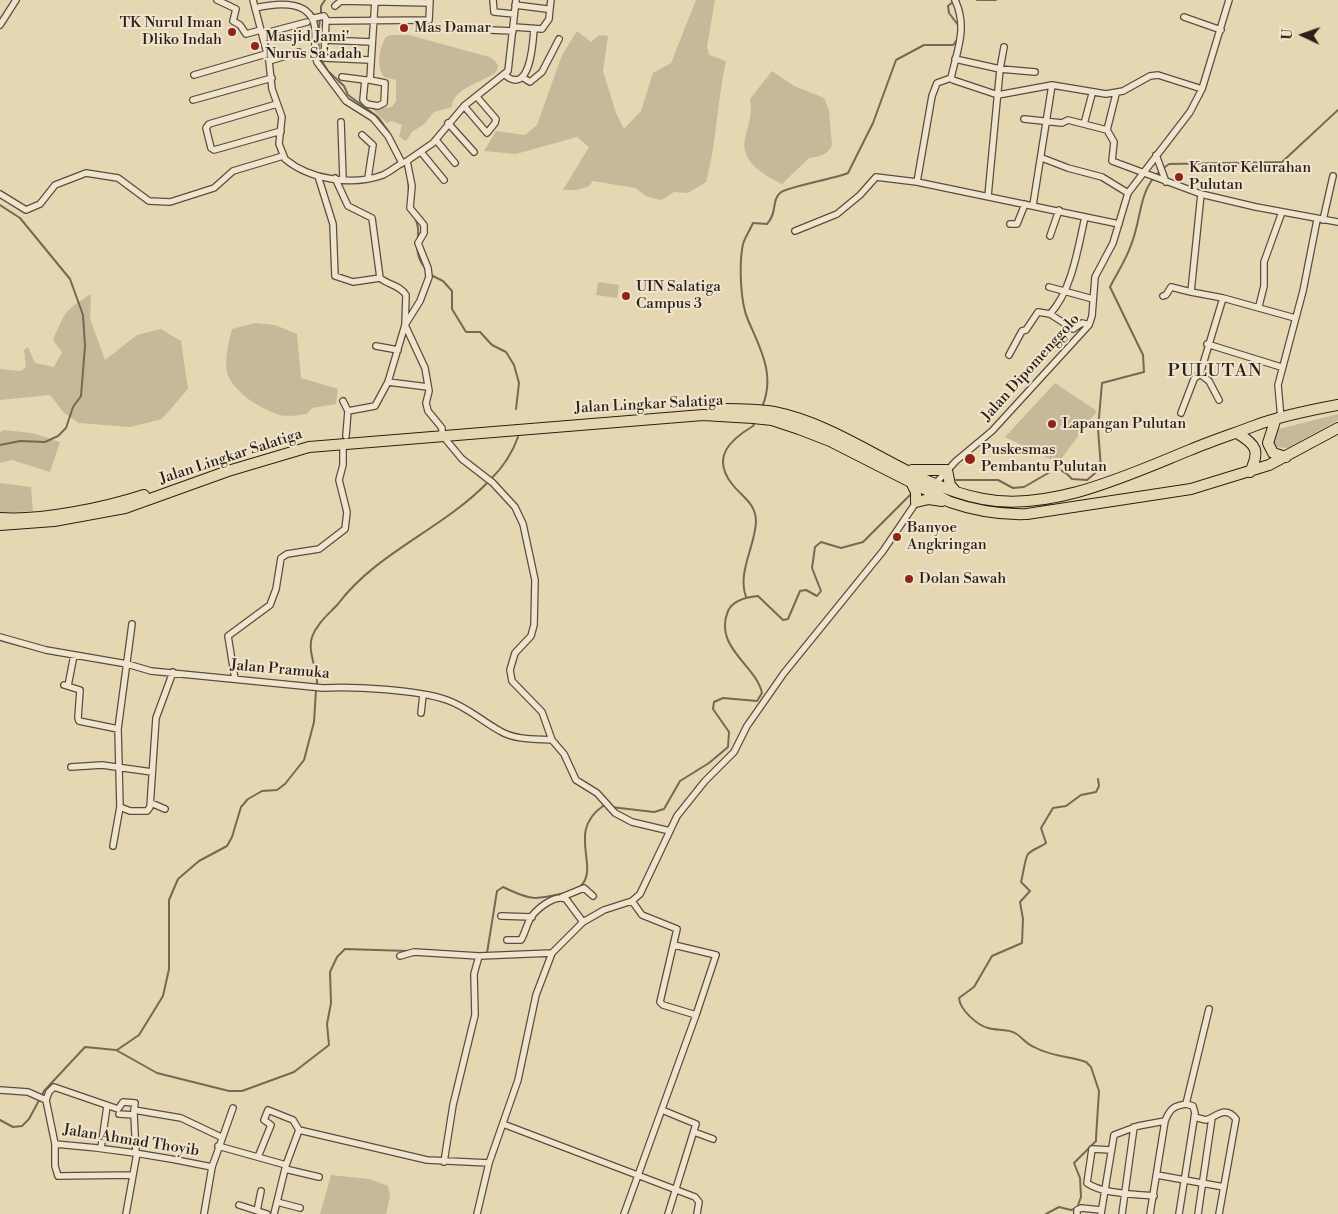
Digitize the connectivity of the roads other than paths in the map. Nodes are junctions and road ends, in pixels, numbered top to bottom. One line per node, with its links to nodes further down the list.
1 (16, 0): 19 (street)
2 (217, 0): 24 (street)
3 (253, 0): 12 (street)
4 (493, 0): 14 (street)
5 (551, 0): 13 (street)
6 (1229, 0): 23 (street, Jalan Dipomenggolo)
7 (374, 2): 8 (street); 11 (street); 17 (street)
8 (430, 2): 17 (street)
9 (516, 2): 13 (street); 14 (street)
10 (956, 2): 31 (street)
11 (335, 6)
12 (255, 8): 16 (street); 24 (street)
13 (550, 8): 21 (street)
14 (514, 14): 20 (street)
15 (1184, 17): 23 (street)
16 (321, 18): 17 (street); 26 (street); 66 (street)
17 (373, 21): 27 (street)
18 (307, 22): 24 (street)
19 (0, 25)
20 (513, 29): 21 (street); 22 (street); 37 (street)
21 (534, 29): 40 (street)
22 (490, 30)
23 (1221, 30): 44 (street, Jalan Dipomenggolo)
24 (262, 32): 30 (street)
25 (559, 39): 40 (street)
26 (324, 40): 27 (street); 32 (street)
27 (372, 42): 32 (street)
28 (1004, 47): 34 (street)
29 (299, 52): 33 (street)
30 (266, 54): 33 (street); 36 (street)
31 (955, 59): 34 (street); 41 (street)
32 (370, 60): 42 (street)
33 (269, 61): 39 (street)
34 (1000, 69): 35 (street); 47 (street)
35 (1034, 72)
36 (194, 75)
37 (505, 75): 40 (street); 48 (street)
38 (342, 77): 42 (street)
39 (272, 78): 49 (street); 50 (street)
40 (522, 78)
41 (951, 78): 47 (street); 75 (street)
42 (367, 80): 42 (street)
43 (1052, 85): 45 (street); 47 (street); 54 (street)
44 (1202, 89): 46 (street); 63 (street, Jalan Dipomenggolo)
45 (1092, 94): 46 (street); 56 (street)
46 (1116, 94): 57 (street)
47 (998, 95): 80 (street)
48 (477, 97): 51 (street); 51 (street)
49 (193, 100)
50 (277, 104): 58 (street); 58 (street)
51 (464, 106): 55 (street)
52 (1024, 119): 54 (street)
53 (341, 122): 73 (street)
54 (1048, 122): 56 (street); 65 (street)
55 (448, 123): 60 (street); 62 (street)
56 (1084, 124): 57 (street)
57 (1107, 130): 68 (street)
58 (281, 131): 64 (street)
59 (362, 135): 72 (street)
60 (436, 140): 61 (street); 67 (street)
61 (421, 152): 66 (street); 74 (street)
62 (474, 152)
63 (1156, 155): 68 (street, Jalan Dipomenggolo); 76 (street)
64 (283, 156): 69 (street); 78 (street)
65 (1042, 158): 77 (street); 82 (street)
66 (404, 162): 72 (street); 102 (street)
67 (455, 163)
68 (1142, 174): 76 (street); 77 (street, Jalan Dipomenggolo)
69 (318, 176): 71 (street); 92 (street)
70 (1333, 176): 86 (street)
71 (335, 178): 73 (street); 92 (street)
72 (368, 178): 73 (street)
73 (342, 179)
74 (444, 180)
75 (917, 182): 80 (street); 90 (street)
76 (1166, 182): 79 (street)
77 (1128, 193): 89 (street, Jalan Dipomenggolo)
78 (0, 194)
79 (1201, 194): 84 (street); 95 (street)
80 (988, 196): 81 (street)
81 (1025, 204): 82 (street); 88 (street)
82 (1034, 205): 83 (street)
83 (1059, 210): 85 (street); 91 (street)
84 (1282, 212): 86 (street); 99 (street)
85 (1085, 217): 89 (street); 94 (street)
86 (1320, 220): 87 (street); 101 (street)
87 (1338, 222)
88 (1010, 224)
89 (1119, 224): 98 (street, Jalan Dipomenggolo)
90 (795, 231)
91 (1050, 236)
92 (380, 278): 102 (street)
93 (1049, 287): 94 (street)
94 (1064, 291): 98 (street); 100 (street)
95 (1191, 292): 96 (street); 97 (street)
96 (1163, 296)
97 (1223, 298): 99 (street); 104 (street)
98 (1093, 299): 103 (street, Jalan Dipomenggolo)
99 (1259, 306): 101 (street)
100 (1050, 314): 103 (street); 107 (street)
101 (1294, 318): 108 (street)
102 (405, 325): 106 (street); 111 (street)
103 (1088, 325): 125 (street, Jalan Dipomenggolo)
104 (1207, 344): 108 (street); 109 (street)
105 (376, 346): 106 (street)
106 (398, 350): 110 (street)
107 (1009, 355)
108 (1281, 367): 117 (street)
109 (1200, 374): 112 (street); 116 (street)
110 (388, 382): 111 (street); 115 (street)
111 (428, 387): 120 (street)
112 (1219, 400)
113 (342, 401): 115 (street)
114 (1338, 405): 117 (highway, Jalan Lingkar Salatiga)
115 (348, 411): 122 (street)
116 (1182, 413)
117 (1278, 420): 121 (highway, Jalan Lingkar Salatiga); 123 (highway)
118 (800, 425): 120 (highway, Jalan Lingkar Salatiga); 124 (highway, Jalan Lingkar Salatiga); 127 (highway, Jalan Lingkar Salatiga)
119 (1338, 428): 123 (highway, Jalan Lingkar Salatiga)
120 (442, 431): 122 (highway, Jalan Lingkar Salatiga); 144 (street)
121 (1237, 433): 126 (highway); 129 (highway, Jalan Lingkar Salatiga)
122 (345, 440): 130 (highway, Jalan Lingkar Salatiga); 140 (street)
123 (1286, 457): 126 (highway, Jalan Lingkar Salatiga)
124 (902, 468): 125 (highway); 128 (highway, Jalan Lingkar Salatiga)
125 (948, 470): 128 (street, Jalan Dipomenggolo); 129 (highway)
126 (1250, 472): 132 (highway, Jalan Lingkar Salatiga)
127 (911, 482): 128 (highway, Jalan Lingkar Salatiga); 131 (highway)
128 (932, 488): 129 (highway, Jalan Lingkar Salatiga); 131 (street, Jalan Dipomenggolo); 132 (highway, Jalan Lingkar Salatiga)
129 (957, 492)
130 (143, 499): 133 (highway, Jalan Lingkar Salatiga); 134 (highway, Jalan Lingkar Salatiga)
131 (916, 502): 132 (highway); 151 (street)
132 (950, 502)
133 (0, 518)
134 (0, 525)
135 (132, 624): 138 (street)
136 (0, 637): 137 (street, Jalan Pramuka)
137 (74, 655): 138 (street, Jalan Pramuka); 143 (street)
138 (127, 664): 139 (street, Jalan Pramuka); 143 (street)
139 (173, 672): 140 (street, Jalan Pramuka); 147 (street)
140 (235, 679): 141 (street, Jalan Pramuka)
141 (423, 695): 142 (street); 144 (street, Jalan Pramuka)
142 (421, 713)
143 (118, 729): 146 (street)
144 (552, 740): 151 (street)
145 (71, 767): 146 (street)
146 (120, 767): 147 (street); 149 (street)
147 (152, 772): 148 (street)
148 (151, 803): 149 (street); 150 (street)
149 (120, 807): 152 (street)
150 (165, 809)
151 (670, 830): 155 (street)
152 (113, 846)
153 (593, 896): 154 (street)
154 (562, 897): 157 (street); 158 (street)
155 (632, 901): 158 (street); 160 (street)
156 (501, 916): 157 (street)
157 (532, 917): 159 (street)
158 (583, 922): 161 (street)
159 (507, 940)
160 (674, 945): 165 (street); 165 (street)
161 (552, 953): 163 (street); 177 (street)
162 (400, 956): 163 (street)
163 (478, 956): 189 (street)
164 (1209, 1009): 168 (street)
165 (696, 1015): 171 (street)
166 (0, 1090): 167 (street)
167 (44, 1099): 169 (street); 183 (street, Jalan Ahmad Thoyib)
168 (1186, 1104): 174 (street); 176 (street)
169 (107, 1106): 172 (street); 185 (street)
170 (233, 1108): 181 (street, Jalan Ahmad Thoyib)
171 (662, 1110): 180 (street); 193 (street)
172 (134, 1113): 173 (street); 181 (street); 187 (street)
173 (119, 1114)
174 (1194, 1117): 175 (street); 197 (street)
175 (1212, 1118): 198 (street); 199 (street)
176 (1165, 1121): 178 (street); 195 (street)
177 (503, 1124): 190 (street); 193 (street)
178 (1134, 1127): 186 (street); 203 (street)
179 (299, 1130): 188 (street); 189 (street); 192 (street)
180 (694, 1132): 182 (street); 200 (street)
181 (221, 1137): 184 (street, Jalan Ahmad Thoyib)
182 (713, 1139)
183 (55, 1144): 185 (street, Jalan Ahmad Thoyib); 194 (street)
184 (218, 1146): 188 (street); 191 (street, Jalan Ahmad Thoyib)
185 (101, 1148): 187 (street, Jalan Ahmad Thoyib)
186 (1111, 1150): 201 (street); 201 (street)
187 (137, 1153): 191 (street, Jalan Ahmad Thoyib); 194 (street)
188 (258, 1157): 192 (street)
189 (444, 1162): 190 (street)
190 (489, 1163): 214 (street)
191 (212, 1167): 211 (street)
192 (286, 1167): 196 (street); 205 (street)
193 (637, 1174): 200 (street); 215 (street)
194 (133, 1175): 210 (street)
195 (1157, 1175): 197 (street); 204 (street)
196 (319, 1177)
197 (1184, 1180): 198 (street); 221 (street)
198 (1202, 1183): 199 (street); 222 (street)
199 (1224, 1187): 223 (street)
200 (675, 1188): 216 (street); 217 (street)
201 (1106, 1189): 203 (street); 209 (street)
202 (261, 1191): 208 (street)
203 (1127, 1194): 204 (street); 219 (street)
204 (1154, 1196): 220 (street)
205 (277, 1202): 207 (street); 213 (street)
206 (239, 1206): 208 (street)
207 (300, 1208)
208 (257, 1211): 212 (street)
209 (1101, 1212): 218 (street)
210 (126, 1214)
211 (204, 1214)
212 (267, 1214)
213 (274, 1214)
214 (477, 1214)
215 (624, 1214)
216 (668, 1214)
217 (697, 1214)
218 (1077, 1214)
219 (1122, 1214)
220 (1150, 1214)
221 (1179, 1214)
222 (1198, 1214)
223 (1219, 1214)

